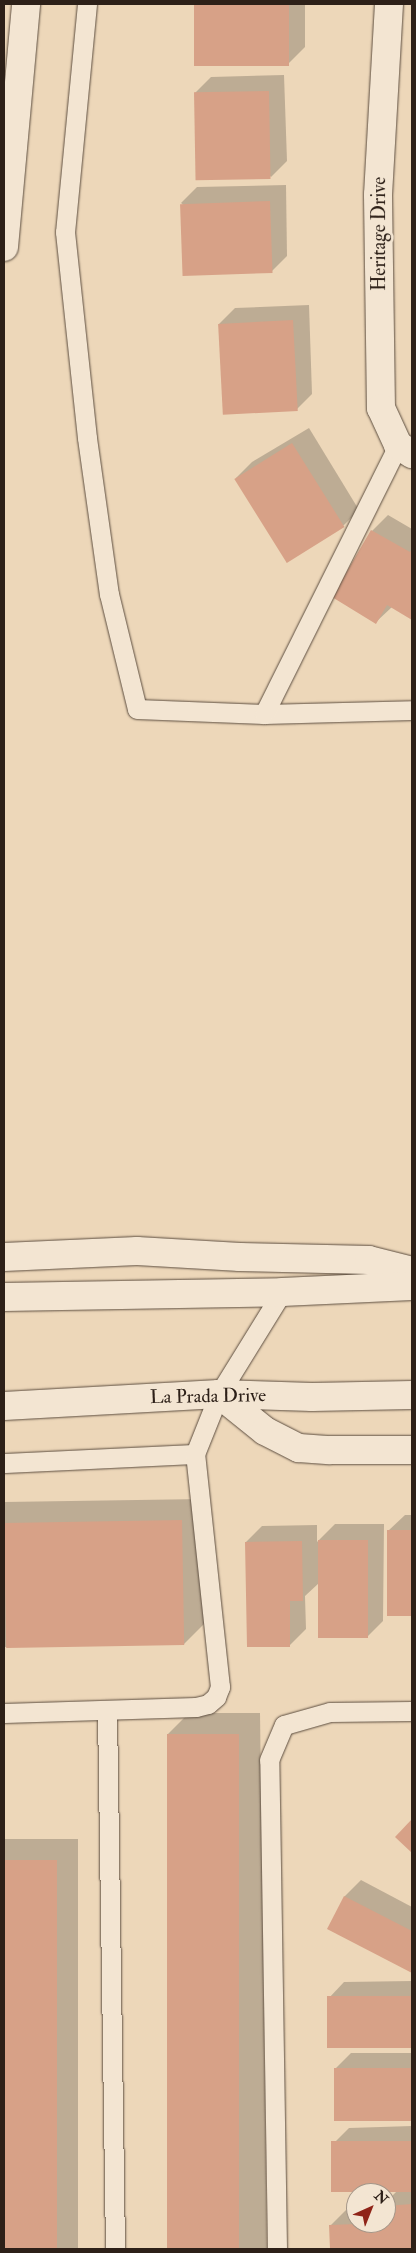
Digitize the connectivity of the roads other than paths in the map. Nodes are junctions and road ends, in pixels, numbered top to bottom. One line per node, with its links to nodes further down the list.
1 (26, 4): 4 (main road)
2 (87, 4): 7 (lane)
3 (389, 4): 5 (main road, Heritage Drive)
4 (4, 247)
5 (405, 450): 7 (lane)
6 (412, 710): 7 (lane)
7 (264, 714)
8 (4, 1257): 9 (main road)
9 (412, 1271)
10 (412, 1286): 11 (main road)
11 (282, 1292): 12 (main road); 13 (lane)
12 (4, 1297)
13 (219, 1394): 14 (main road, La Prada Drive); 15 (main road, La Prada Drive); 16 (main road); 17 (lane)
14 (412, 1395)
15 (4, 1406)
16 (412, 1450)
17 (195, 1454): 18 (lane); 19 (lane)
18 (4, 1463)
19 (107, 1710): 21 (lane); 22 (lane)
20 (412, 1711): 23 (lane)
21 (4, 1713)
22 (115, 2249)
23 (277, 2249)

